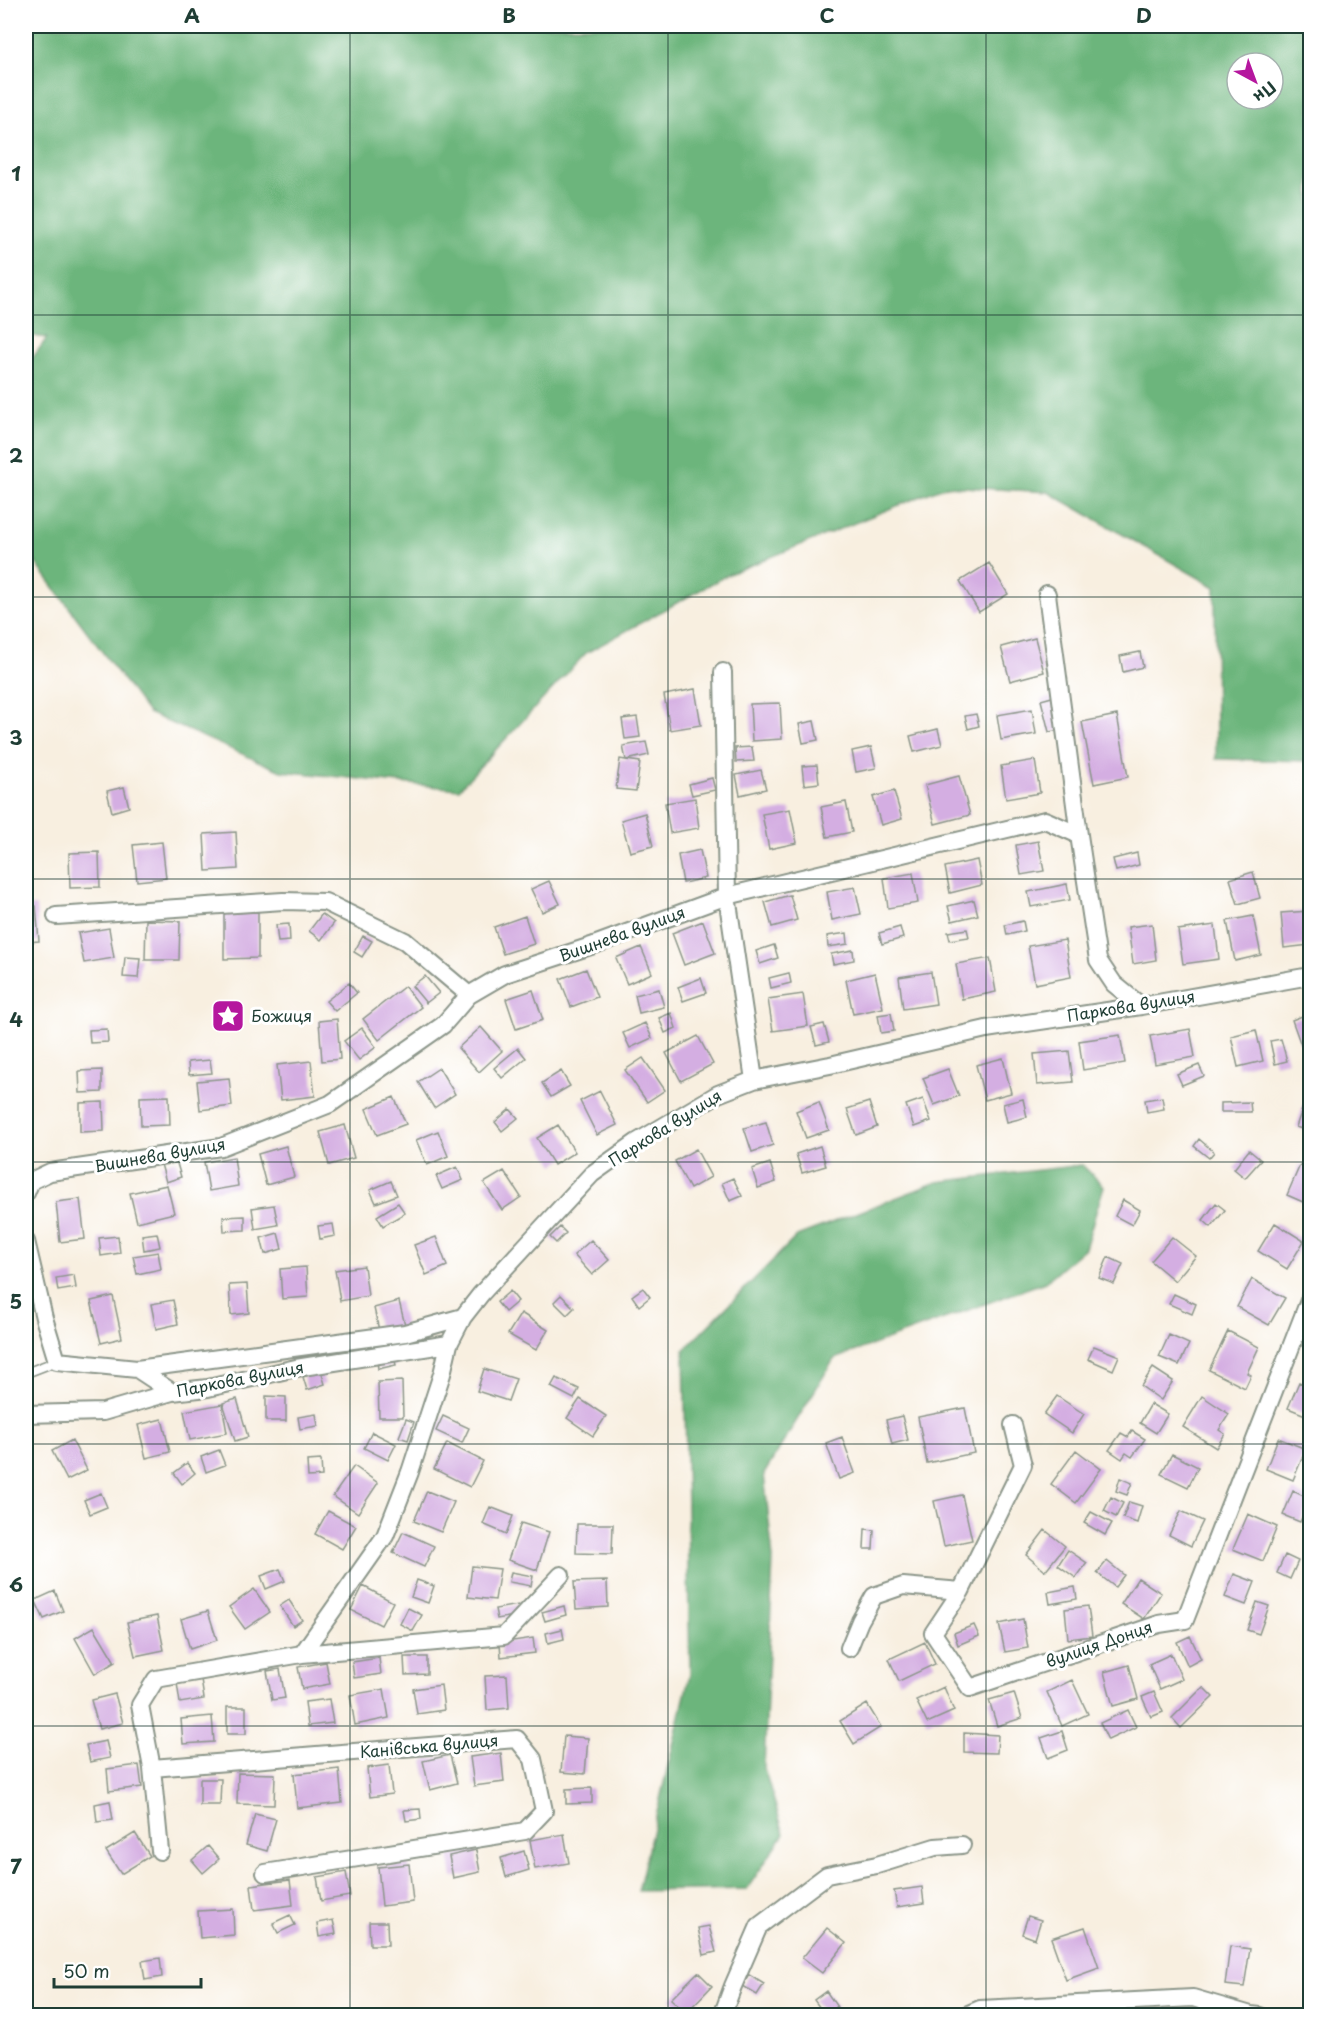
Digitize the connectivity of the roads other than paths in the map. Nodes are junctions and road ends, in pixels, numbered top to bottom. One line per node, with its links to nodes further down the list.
1 (1047, 594): 3 (street)
2 (723, 672): 4 (street)
3 (1079, 835): 4 (street, Вишнева вулиця); 8 (street)
4 (727, 896): 7 (street, Вишнева вулиця); 9 (street)
5 (56, 916): 7 (street)
6 (1311, 976): 8 (street, Паркова вулиця)
7 (469, 995): 10 (street, Вишнева вулиця)
8 (1142, 1006): 9 (street, Паркова вулиця)
9 (754, 1080): 13 (street, Паркова вулиця)
10 (26, 1192)
11 (26, 1241): 15 (street)
12 (1311, 1298): 22 (street, вулиця Донця)
13 (463, 1317): 14 (street, Паркова вулиця); 16 (street)
14 (449, 1344): 18 (street, Паркова вулиця); 24 (street)
15 (57, 1361): 16 (street); 17 (lane)
16 (137, 1370): 18 (street)
17 (26, 1373)
18 (172, 1392): 19 (street, Паркова вулиця)
19 (26, 1414)
20 (1013, 1425): 22 (street, вулиця Донця)
21 (561, 1575): 24 (street)
22 (961, 1592): 23 (street)
23 (849, 1648)
24 (302, 1654): 25 (street)
25 (152, 1768): 27 (street); 28 (street, Канівська вулиця)
26 (962, 1845): 29 (street)
27 (160, 1851)
28 (265, 1873)
29 (722, 2016)
30 (964, 2016): 31 (street)
31 (1260, 2016)

